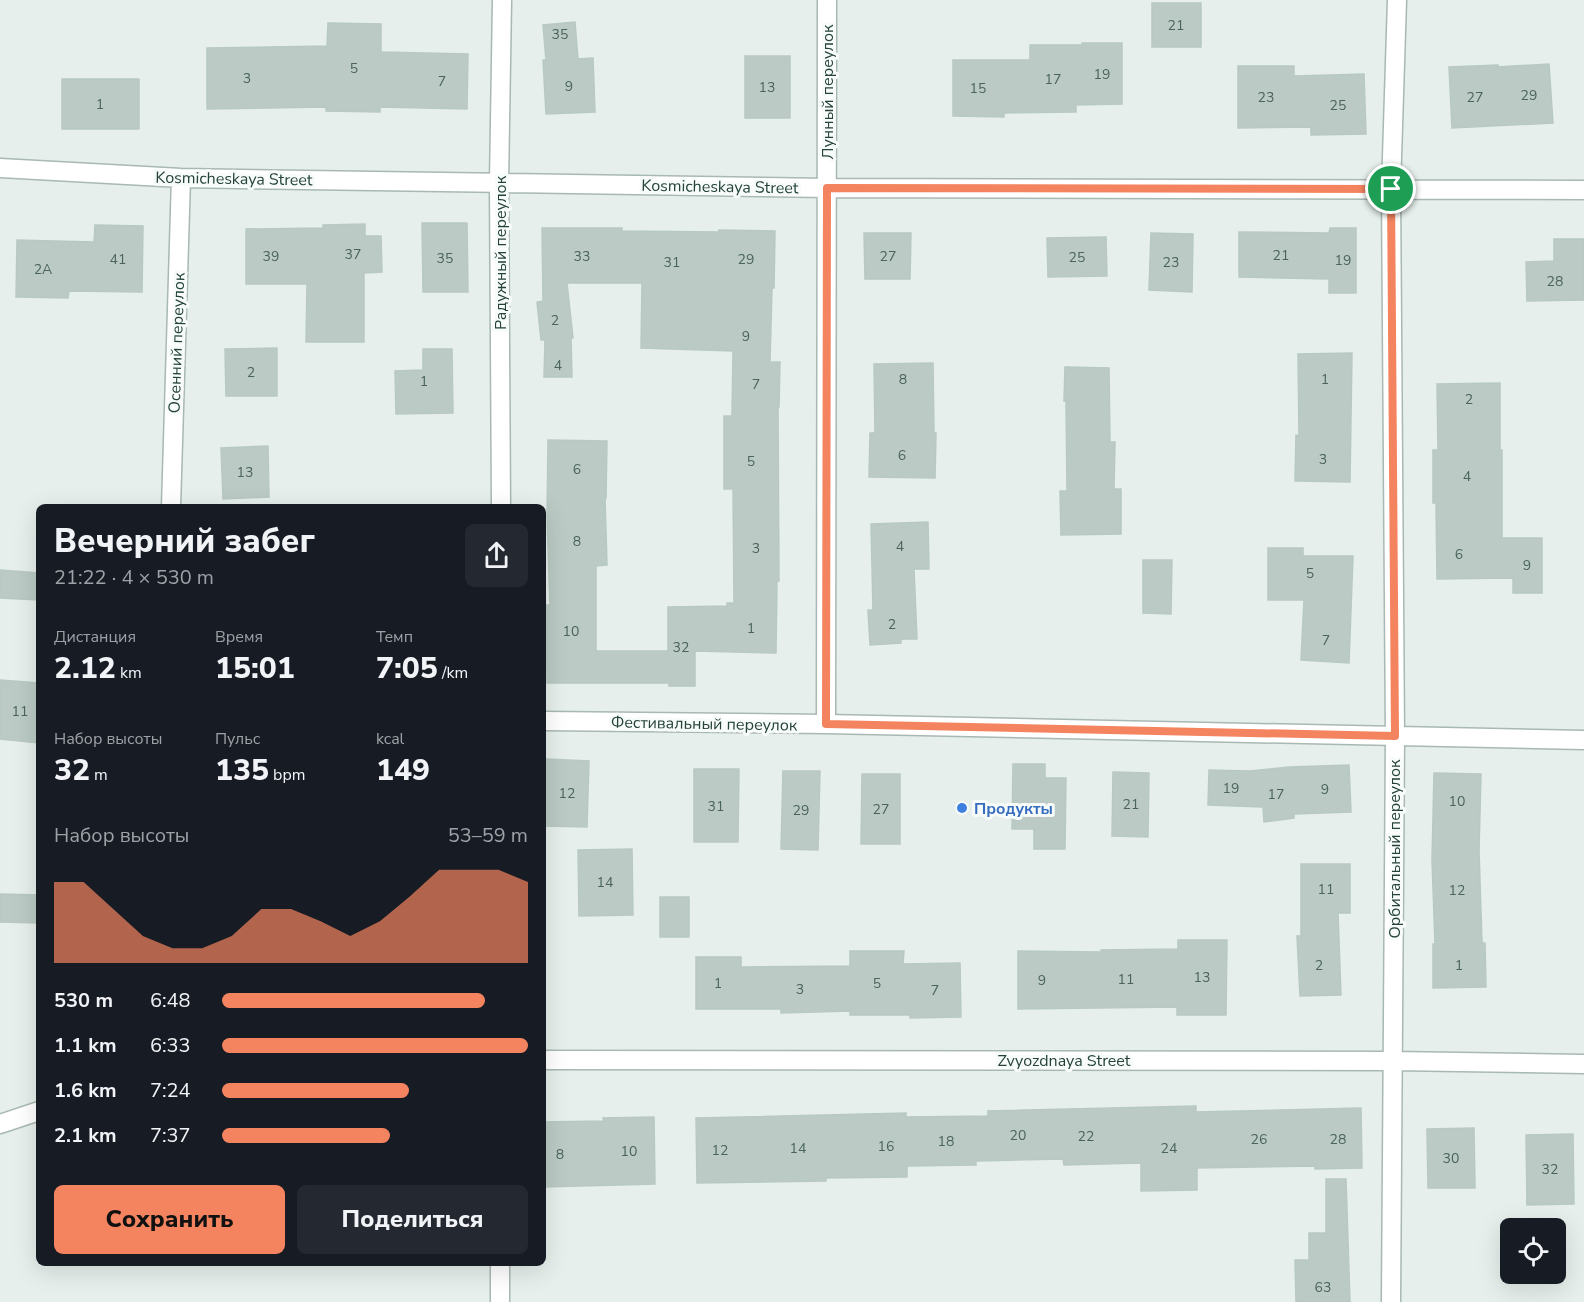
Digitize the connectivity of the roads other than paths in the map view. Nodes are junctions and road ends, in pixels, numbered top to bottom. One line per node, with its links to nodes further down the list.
1 (502, 0): 6 (street, Радужный переулок)
2 (827, 0): 7 (street, Лунный переулок)
3 (1397, 0): 8 (street, Орбитальный переулок)
4 (0, 168): 5 (street, Kosmicheskaya Street)
5 (181, 178): 6 (street, Kosmicheskaya Street); 10 (street, Осенний переулок)
6 (499, 183): 7 (street, Kosmicheskaya Street); 11 (street, Радужный переулок)
7 (827, 188): 8 (street, Kosmicheskaya Street); 13 (street, Лунный переулок)
8 (1391, 189): 9 (street, Kosmicheskaya Street); 14 (street, Орбитальный переулок)
9 (1584, 190)
10 (171, 504)
11 (501, 504)
12 (546, 721): 13 (street, Фестивальный переулок)
13 (826, 724): 14 (street, Фестивальный переулок)
14 (1395, 736): 15 (street, Фестивальный переулок); 17 (street, Орбитальный переулок)
15 (1584, 740)
16 (546, 1060): 17 (street, Zvyozdnaya Street)
17 (1393, 1061): 18 (street, Zvyozdnaya Street); 23 (street, Орбитальный переулок)
18 (1584, 1064)
19 (36, 1112): 20 (street)
20 (0, 1124)
21 (501, 1266): 22 (street)
22 (500, 1302)
23 (1391, 1302)

